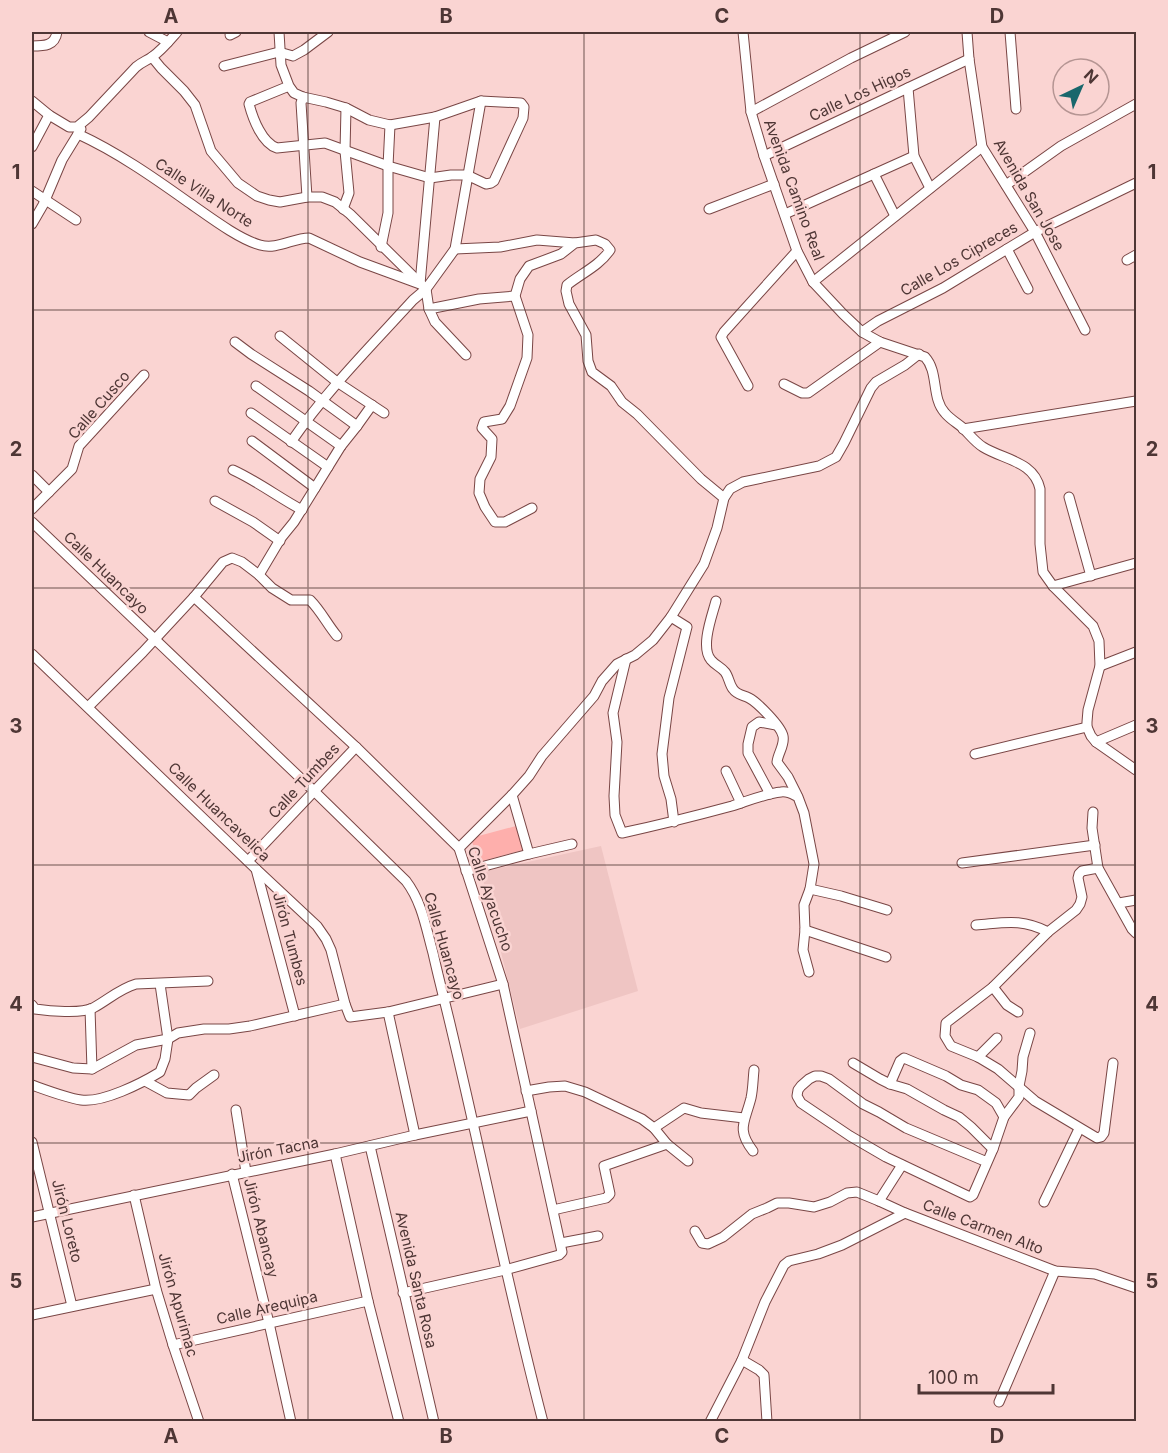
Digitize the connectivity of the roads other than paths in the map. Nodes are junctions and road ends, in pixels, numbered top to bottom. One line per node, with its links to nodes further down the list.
1 (57, 32): 11 (street)
2 (149, 32): 10 (street)
3 (177, 32): 10 (street)
4 (279, 32): 12 (street)
5 (328, 32): 12 (street)
6 (743, 32): 24 (street, Avenida Camino Real)
7 (904, 32): 24 (street)
8 (967, 32): 14 (street, Avenida San Jose)
9 (1010, 32): 23 (street)
10 (168, 42): 13 (street)
11 (32, 46)
12 (279, 52): 15 (street); 16 (street)
13 (152, 57): 26 (street); 45 (street)
14 (969, 59): 17 (street, Calle Los Higos); 32 (street, Avenida San Jose)
15 (224, 66)
16 (289, 86): 18 (street); 30 (street)
17 (908, 88): 34 (street, Calle Los Higos); 35 (street)
18 (303, 97): 22 (street); 30 (street)
19 (32, 101): 25 (street)
20 (480, 101): 27 (street); 38 (street); 38 (street)
21 (1137, 104): 42 (street)
22 (345, 108): 28 (street); 33 (street)
23 (1016, 109)
24 (751, 112): 34 (street, Avenida Camino Real)
25 (49, 116): 26 (street); 31 (street)
26 (89, 117): 29 (street)
27 (435, 117): 28 (street); 39 (street)
28 (390, 125): 36 (street)
29 (78, 134): 46 (street); 60 (street, Calle Villa Norte)
30 (304, 144): 33 (street); 45 (street)
31 (32, 147)
32 (982, 147): 42 (street, Avenida San Jose); 43 (street)
33 (345, 152): 36 (street); 47 (street)
34 (764, 156): 41 (street, Avenida Camino Real)
35 (914, 156): 37 (street); 43 (street)
36 (388, 166): 39 (street); 55 (street)
37 (874, 174): 49 (street); 50 (street)
38 (467, 175): 39 (street); 56 (street)
39 (429, 178): 60 (street)
40 (1137, 183): 53 (street, Calle Los Cipreces)
41 (774, 184): 48 (street); 49 (street, Avenida Camino Real)
42 (1006, 185): 53 (street, Avenida San Jose)
43 (930, 188): 50 (street)
44 (32, 191): 46 (street)
45 (307, 197): 47 (street)
46 (45, 199): 51 (street); 52 (street)
47 (343, 209): 55 (street)
48 (709, 209)
49 (785, 214): 58 (street, Avenida Camino Real)
50 (895, 216): 59 (street)
51 (76, 220)
52 (32, 224)
53 (1035, 232): 57 (street, Calle Los Cipreces); 64 (street, Avenida San Jose)
54 (575, 243): 56 (street); 62 (street); 93 (street)
55 (381, 247): 60 (street)
56 (455, 249): 60 (street)
57 (1007, 249): 61 (street); 65 (street, Calle Los Cipreces)
58 (797, 251): 59 (street, Avenida Camino Real); 75 (street)
59 (813, 282): 65 (street, Avenida Camino Real)
60 (423, 287): 63 (street); 72 (street)
61 (1028, 289)
62 (515, 296): 63 (street); 95 (street)
63 (429, 309): 70 (street)
64 (1086, 330)
65 (862, 332): 68 (street, Avenida Camino Real)
66 (280, 336): 72 (street)
67 (236, 342): 76 (street)
68 (880, 342): 69 (street, Avenida Camino Real); 73 (street)
69 (919, 354): 83 (street); 93 (street)
70 (466, 355)
71 (144, 375): 91 (street, Calle Cusco)
72 (337, 382): 76 (street); 78 (street)
73 (784, 384)
74 (256, 386): 81 (street)
75 (748, 386)
76 (322, 401): 81 (street); 82 (street)
77 (1136, 402): 83 (street)
78 (372, 405): 80 (street); 82 (street)
79 (251, 413): 85 (street)
80 (384, 413)
81 (306, 421): 85 (street); 86 (street)
82 (357, 426): 86 (street)
83 (963, 429): 103 (street)
84 (252, 441): 90 (street)
85 (291, 442): 87 (street)
86 (341, 446): 87 (street)
87 (328, 467): 90 (street)
88 (233, 470): 97 (street)
89 (32, 475): 91 (street)
90 (315, 488): 97 (street)
91 (49, 492): 96 (street, Calle Cusco)
92 (1069, 497): 102 (street)
93 (724, 498): 106 (street)
94 (215, 501): 99 (street)
95 (532, 508)
96 (32, 509)
97 (302, 510): 99 (street)
98 (32, 522): 108 (street, Calle Huancayo)
99 (280, 541): 101 (street)
100 (1137, 563): 102 (street)
101 (259, 575): 104 (street); 107 (street)
102 (1091, 576): 103 (street)
103 (1053, 586): 112 (street)
104 (194, 597): 108 (street); 118 (street, Calle Ayacucho)
105 (716, 601): 115 (street)
106 (671, 616): 111 (street); 128 (street)
107 (337, 636)
108 (155, 640): 113 (street); 122 (street, Calle Huancayo)
109 (1137, 652): 112 (street)
110 (32, 654): 113 (street, Calle Huancavelica)
111 (626, 659): 124 (street); 128 (street)
112 (1100, 666): 116 (street)
113 (88, 707): 133 (street, Calle Huancavelica)
114 (1137, 725): 117 (street)
115 (778, 726): 123 (street); 125 (street)
116 (1088, 727): 117 (street); 119 (street)
117 (1096, 742): 120 (street)
118 (356, 747): 122 (street, Calle Tumbes); 131 (street, Calle Ayacucho)
119 (975, 754)
120 (1137, 770)
121 (726, 771): 126 (street)
122 (315, 792): 133 (street, Calle Tumbes); 152 (street, Calle Huancayo)
123 (770, 794): 125 (street); 126 (street)
124 (512, 795): 131 (street); 132 (street)
125 (798, 797): 138 (street)
126 (741, 803): 128 (street)
127 (1093, 812): 130 (street)
128 (674, 822)
129 (573, 844): 132 (street)
130 (1095, 845): 134 (street); 135 (street)
131 (459, 848): 137 (street, Calle Ayacucho)
132 (529, 854): 137 (street)
133 (248, 861): 136 (street, Calle Huancavelica)
134 (962, 863)
135 (1098, 868): 140 (street); 144 (street)
136 (256, 869): 153 (street, Calle Huancavelica); 158 (street, Jirón Tumbes)
137 (466, 871): 150 (street, Calle Ayacucho)
138 (810, 889): 141 (street); 143 (street)
139 (1137, 900): 140 (street)
140 (1119, 903): 145 (street)
141 (888, 910)
142 (976, 925): 144 (street)
143 (805, 930): 146 (street); 147 (street)
144 (1048, 932): 151 (street)
145 (1137, 933)
146 (886, 957)
147 (809, 972)
148 (208, 981): 149 (street)
149 (160, 984): 155 (street); 161 (street)
150 (502, 984): 152 (street); 173 (street, Calle Ayacucho)
151 (993, 987): 157 (street); 163 (street)
152 (444, 999): 156 (street); 178 (street, Calle Huancayo)
153 (345, 1004): 156 (street, Calle Huancavelica); 158 (street)
154 (33, 1007): 155 (street)
155 (90, 1009): 166 (street)
156 (388, 1012): 181 (street)
157 (1018, 1012)
158 (294, 1016): 161 (street)
159 (1030, 1033): 172 (street)
160 (997, 1038): 163 (street)
161 (168, 1039): 166 (street); 169 (street)
162 (32, 1057): 166 (street)
163 (978, 1058): 172 (street)
164 (853, 1063): 171 (street)
165 (1113, 1063): 180 (street)
166 (92, 1069)
167 (754, 1070): 177 (street)
168 (214, 1075): 169 (street)
169 (145, 1081): 170 (street)
170 (32, 1084)
171 (890, 1084): 176 (street); 185 (street)
172 (1019, 1086): 176 (street); 180 (street)
173 (526, 1090): 175 (street, Calle Ayacucho); 179 (street)
174 (236, 1110): 191 (street)
175 (531, 1111): 178 (street, Jirón Tacna); 196 (street, Calle Ayacucho)
176 (1004, 1117): 185 (street)
177 (744, 1118): 179 (street); 186 (street)
178 (474, 1122): 181 (street, Jirón Tacna); 203 (street, Calle Huancayo)
179 (654, 1128): 183 (street)
180 (1080, 1129): 195 (street)
181 (415, 1135): 184 (street, Jirón Tacna)
182 (32, 1142): 197 (street, Jirón Loreto)
183 (667, 1144): 188 (street); 196 (street)
184 (370, 1146): 187 (street, Jirón Tacna); 207 (street, Avenida Santa Rosa)
185 (993, 1149): 189 (street)
186 (753, 1151)
187 (335, 1154): 191 (street, Jirón Tacna); 208 (street)
188 (688, 1161)
189 (987, 1162): 190 (street); 190 (street)
190 (902, 1165): 194 (street)
191 (246, 1172): 192 (street, Jirón Tacna)
192 (232, 1174): 193 (street, Jirón Tacna); 211 (street, Jirón Abancay)
193 (134, 1195): 197 (street, Jirón Tacna); 206 (street, Jirón Apurimac)
194 (879, 1201): 198 (street); 200 (street)
195 (1044, 1202)
196 (553, 1210): 202 (street, Calle Ayacucho)
197 (50, 1213): 199 (street, Jirón Tacna); 209 (street, Jirón Loreto)
198 (905, 1213): 204 (street, Calle Carmen Alto); 213 (street, Calle Carmen Alto)
199 (32, 1217)
200 (695, 1231)
201 (598, 1236): 202 (street)
202 (561, 1243): 203 (street)
203 (505, 1270): 207 (street); 215 (street, Calle Huancayo)
204 (1055, 1271): 205 (street, Calle Carmen Alto); 214 (street)
205 (1137, 1288)
206 (156, 1289): 209 (street); 212 (street, Jirón Apurimac)
207 (404, 1293): 219 (street, Avenida Santa Rosa)
208 (368, 1301): 211 (street, Calle Arequipa); 218 (street)
209 (72, 1306): 210 (street)
210 (32, 1315)
211 (269, 1323): 212 (street, Calle Arequipa); 217 (street, Jirón Abancay)
212 (173, 1345): 216 (street, Jirón Apurimac)
213 (742, 1360): 220 (street, Calle Carmen Alto); 221 (street)
214 (999, 1402)
215 (540, 1421)
216 (199, 1422)
217 (291, 1422)
218 (399, 1422)
219 (434, 1422)
220 (710, 1422)
221 (766, 1422)

